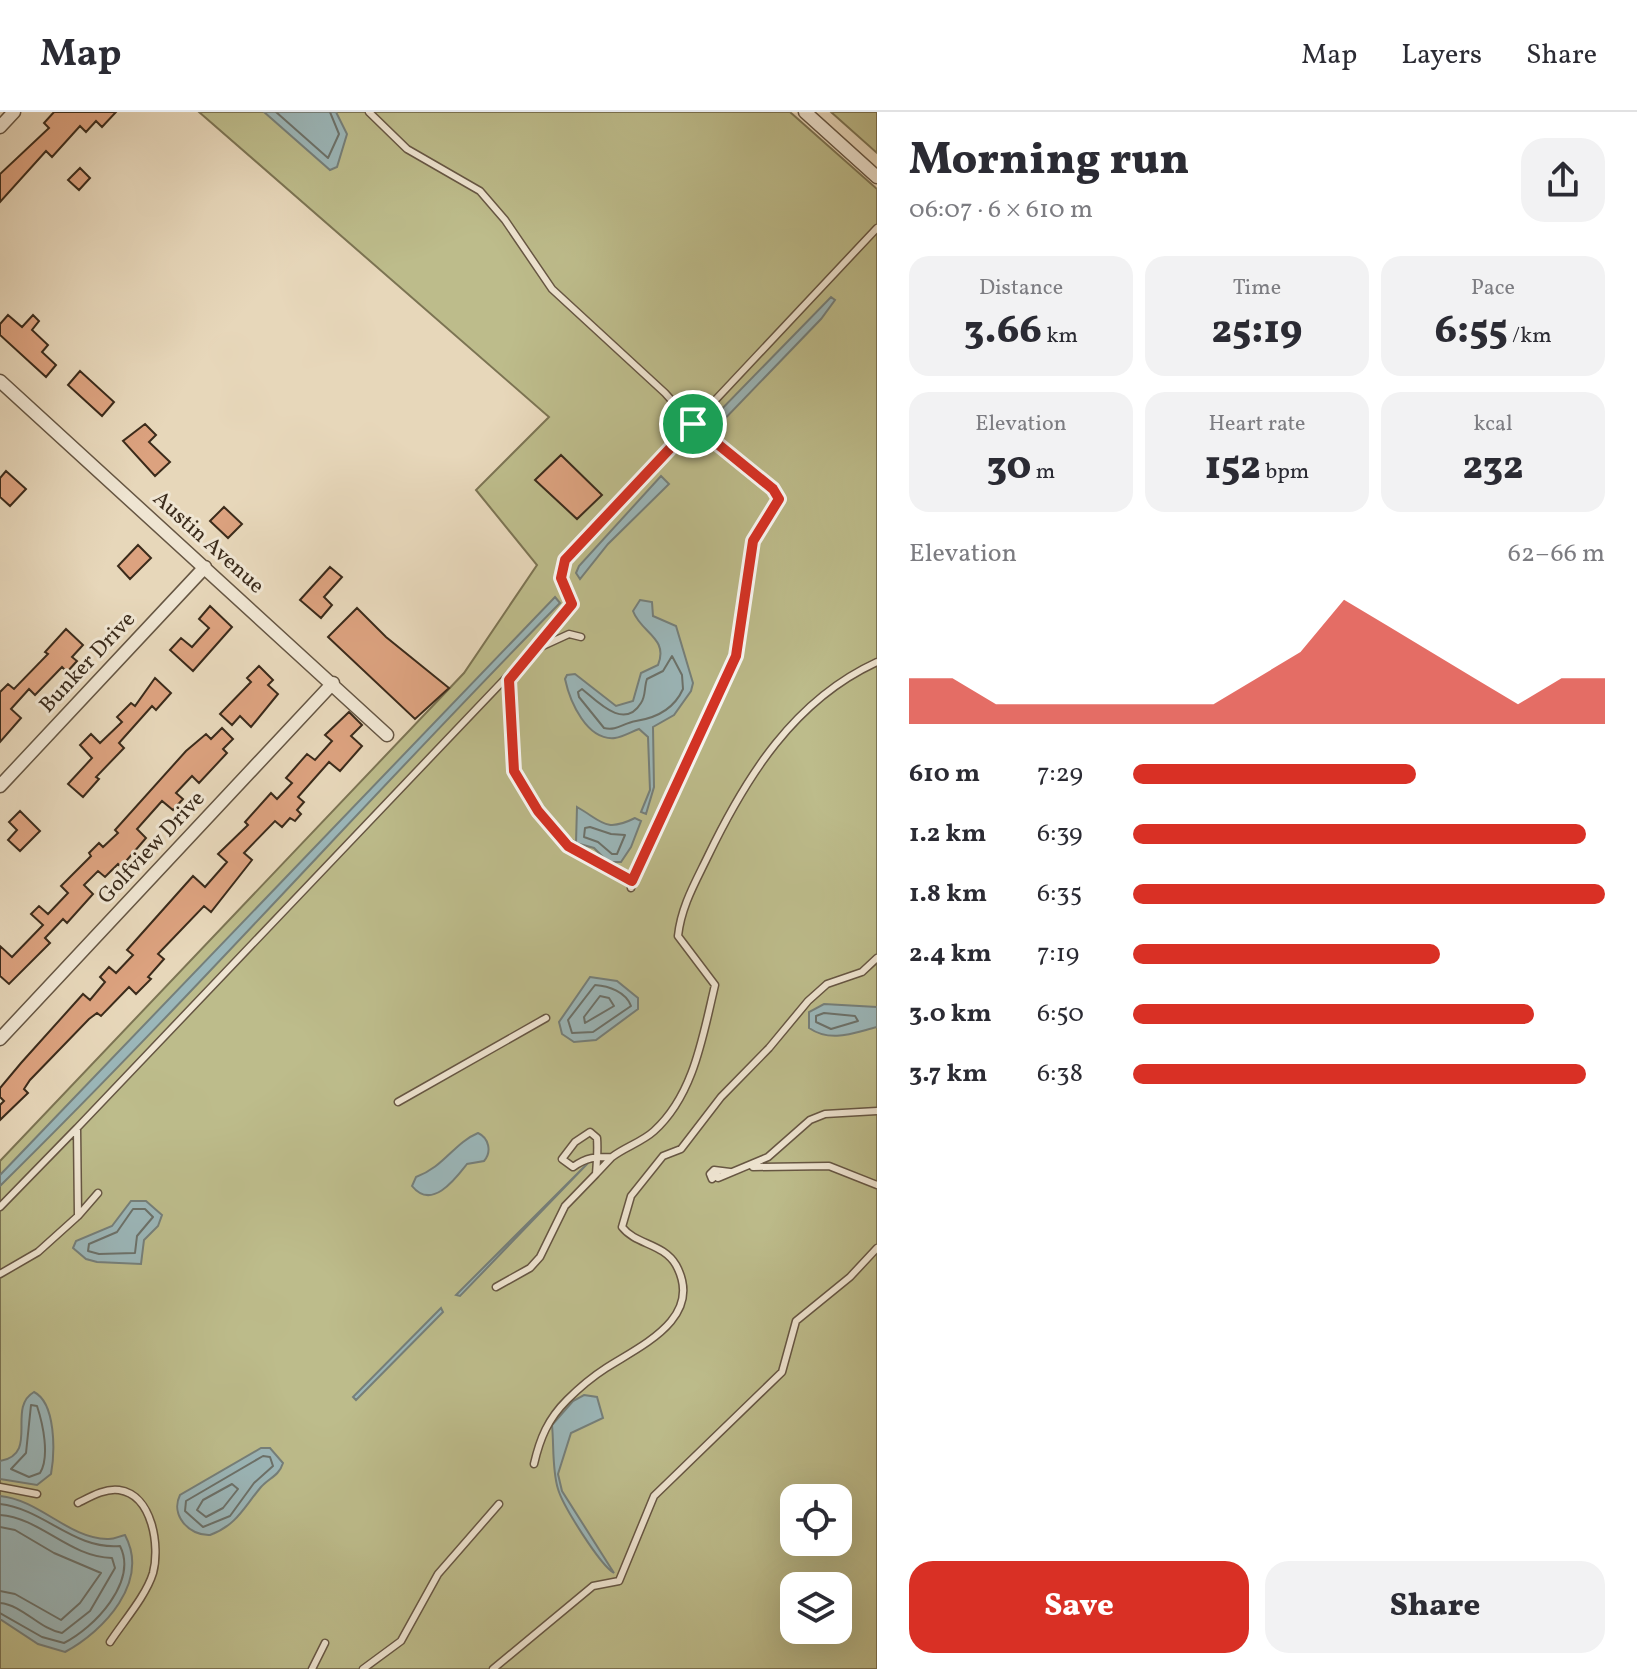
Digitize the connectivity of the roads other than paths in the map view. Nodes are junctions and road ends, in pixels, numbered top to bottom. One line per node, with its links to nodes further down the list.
1 (14, 112): 4 (street)
2 (369, 112): 8 (lane)
3 (805, 112): 5 (street)
4 (0, 127)
5 (877, 177)
6 (877, 228): 8 (lane)
7 (0, 381): 9 (street, Austin Avenue)
8 (693, 424): 11 (lane); 11 (lane)
9 (205, 567): 13 (street, Austin Avenue); 15 (street, Bunker Drive)
10 (581, 637): 11 (lane)
11 (528, 653): 21 (lane)
12 (877, 662): 23 (lane)
13 (333, 683): 14 (street, Austin Avenue); 18 (street, Golfview Drive)
14 (387, 735)
15 (0, 786)
16 (877, 958): 34 (lane)
17 (546, 1018): 19 (lane)
18 (0, 1039)
19 (398, 1102)
20 (877, 1111): 24 (lane)
21 (77, 1128): 29 (lane); 30 (lane)
22 (597, 1157): 22 (lane); 23 (lane); 26 (lane)
23 (612, 1157): 26 (lane)
24 (749, 1167): 25 (lane); 27 (lane)
25 (730, 1172)
26 (596, 1174): 33 (lane)
27 (877, 1185)
28 (98, 1193): 30 (lane)
29 (0, 1207)
30 (78, 1216): 32 (lane)
31 (877, 1248): 43 (lane)
32 (0, 1274)
33 (496, 1287)
34 (534, 1464)
35 (0, 1487): 36 (lane)
36 (37, 1494)
37 (78, 1503): 39 (lane)
38 (499, 1504): 42 (lane)
39 (110, 1642)
40 (325, 1643): 41 (lane)
41 (312, 1669)
42 (363, 1669)
43 (493, 1669)

